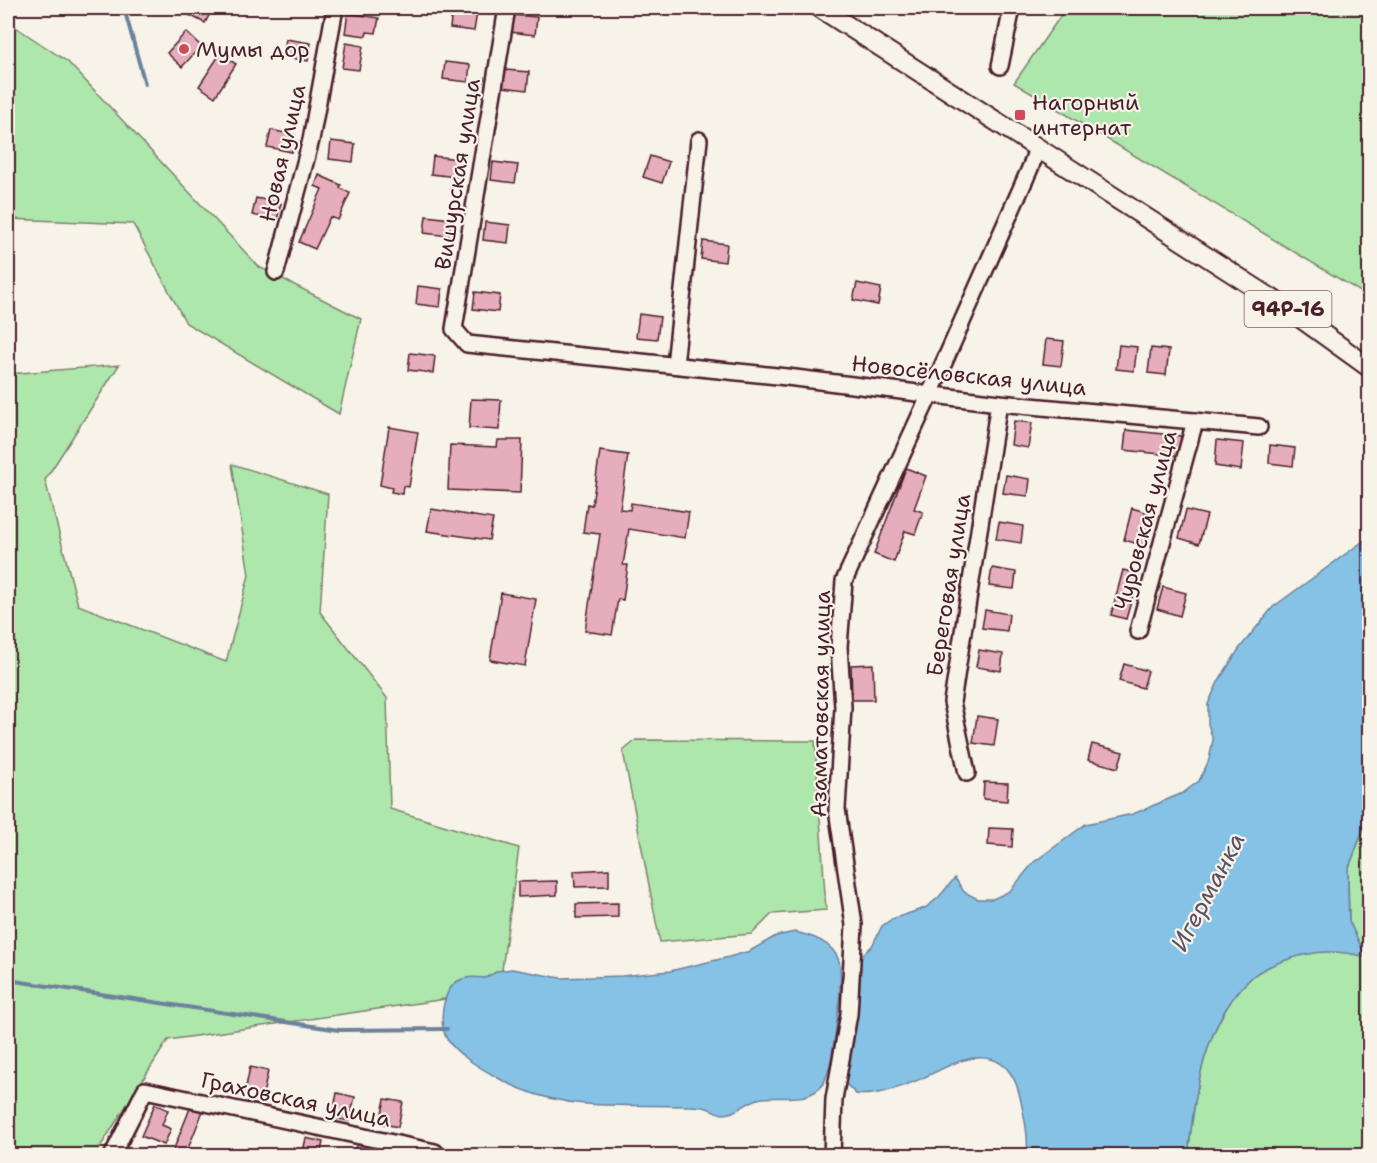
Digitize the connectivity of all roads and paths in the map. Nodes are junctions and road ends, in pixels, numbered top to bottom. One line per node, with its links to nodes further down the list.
1 (335, 8): 8 (street, Новая улица)
2 (507, 8): 9 (street, Вишурская улица)
3 (820, 8): 7 (main road, 94Р-16)
4 (1012, 8): 5 (street)
5 (1000, 66)
6 (699, 140): 10 (street)
7 (1037, 148): 11 (main road, 94Р-16); 12 (street, Азаматовская улица)
8 (276, 272)
9 (467, 344): 10 (street, Новосёловская улица)
10 (675, 365): 12 (street, Новосёловская улица)
11 (1370, 368)
12 (930, 394): 13 (street, Новосёловская улица); 20 (street, Азаматовская улица)
13 (999, 403): 14 (street, Новосёловская улица); 17 (street, Береговая улица)
14 (1195, 421): 15 (street, Новосёловская улица); 16 (street, Чуровская улица)
15 (1259, 427)
16 (1138, 631)
17 (968, 773)
18 (112, 1155): 19 (street, Граховская улица)
19 (434, 1155)
20 (832, 1155)

